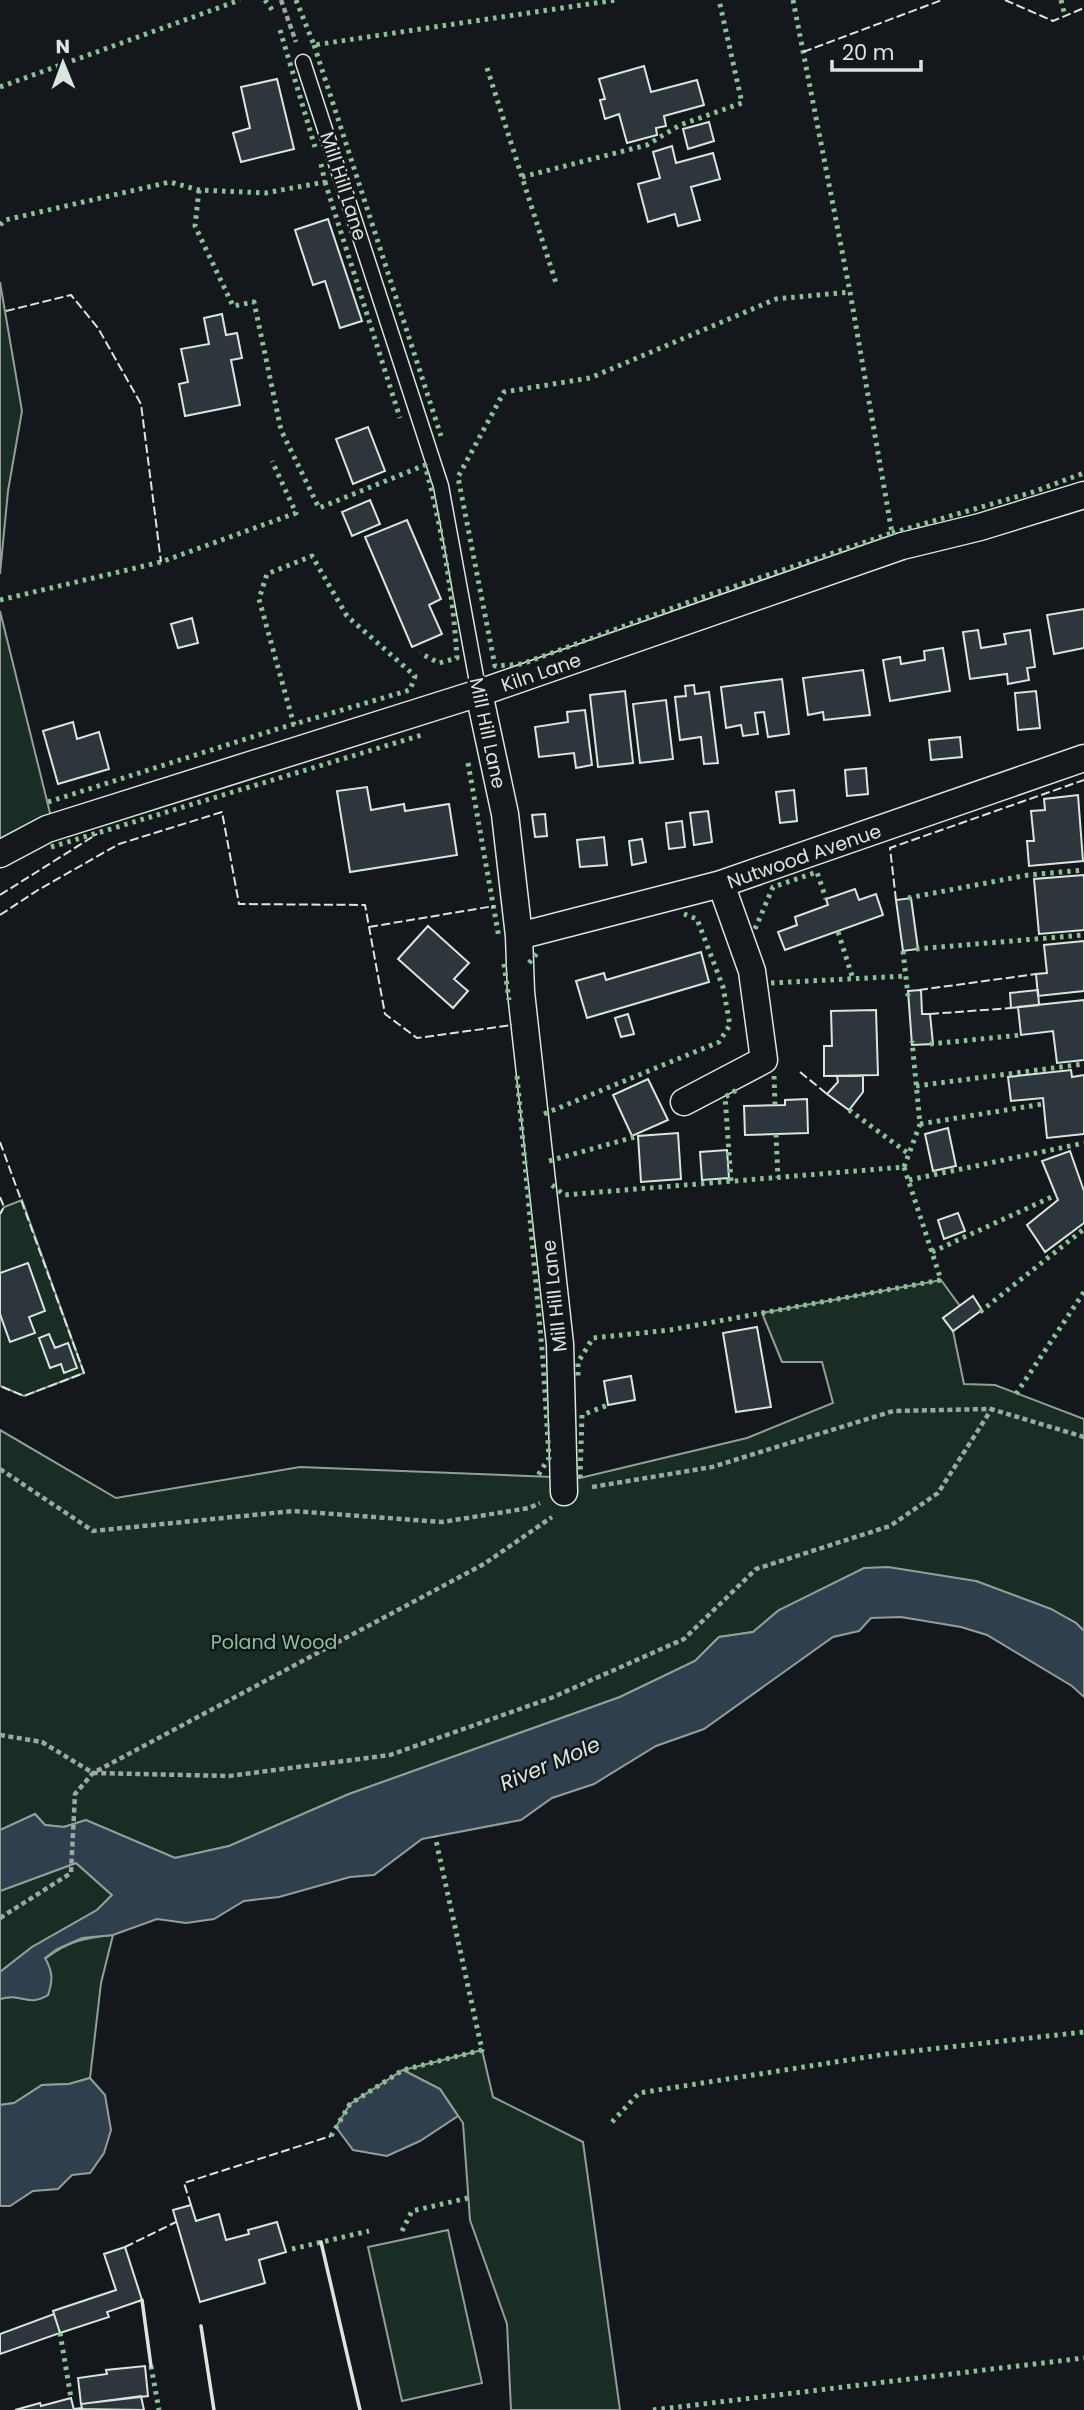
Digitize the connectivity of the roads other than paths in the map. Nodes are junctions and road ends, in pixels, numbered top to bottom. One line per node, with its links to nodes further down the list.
1 (303, 62): 3 (lane, Mill Hill Lane)
2 (1084, 495): 3 (street, Kiln Lane)
3 (479, 693): 5 (street, Kiln Lane); 7 (street, Mill Hill Lane)
4 (1084, 758): 6 (street, Nutwood Avenue)
5 (0, 854)
6 (721, 884): 7 (street, Nutwood Avenue); 8 (street)
7 (519, 936): 9 (street, Mill Hill Lane)
8 (684, 1102)
9 (564, 1492)

